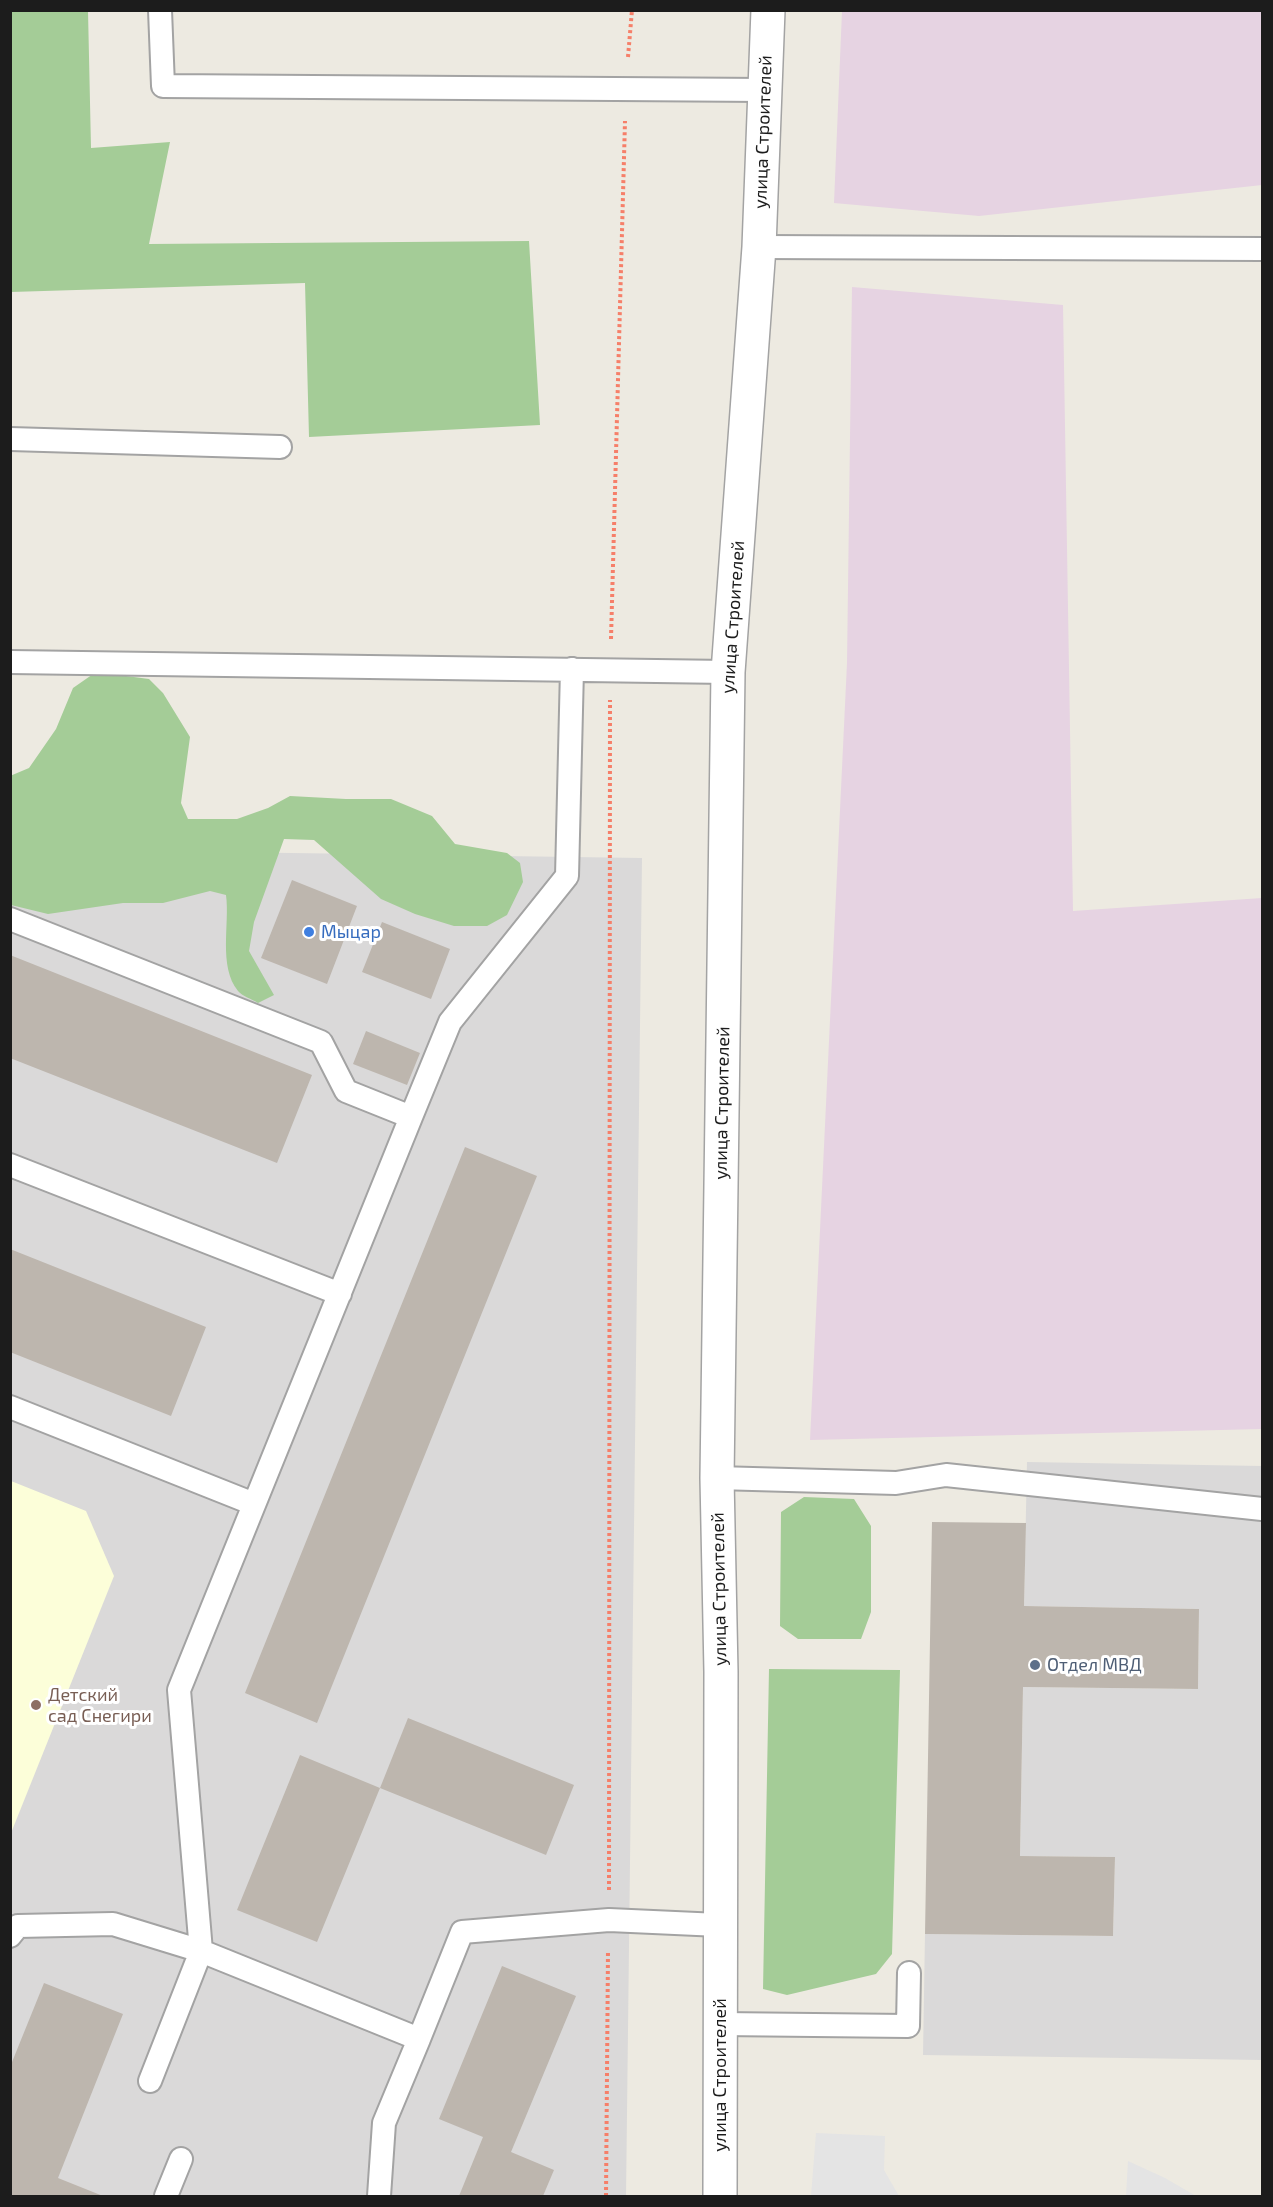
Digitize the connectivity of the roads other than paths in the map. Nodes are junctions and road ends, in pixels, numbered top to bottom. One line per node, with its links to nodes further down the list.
1 (160, 10): 3 (lane)
2 (768, 10): 3 (street, улица Строителей)
3 (766, 90): 4 (street, улица Строителей)
4 (759, 247): 5 (lane); 10 (street, улица Строителей)
5 (1263, 249)
6 (10, 439): 7 (lane)
7 (280, 447)
8 (10, 662): 9 (lane)
9 (572, 669): 10 (lane); 12 (lane)
10 (728, 672): 16 (street, улица Строителей)
11 (10, 919): 12 (lane)
12 (411, 1117): 14 (lane)
13 (10, 1165): 14 (lane)
14 (340, 1294): 17 (lane)
15 (10, 1407): 17 (lane)
16 (717, 1478): 18 (lane); 19 (street, улица Строителей)
17 (254, 1504): 21 (lane)
18 (1263, 1509)
19 (719, 1925): 23 (street, улица Строителей); 24 (lane)
20 (10, 1936): 21 (lane)
21 (201, 1951): 24 (lane); 25 (lane)
22 (909, 1973): 23 (lane)
23 (720, 2024): 29 (street, улица Строителей)
24 (419, 2039): 28 (lane)
25 (150, 2081)
26 (181, 2159): 27 (lane)
27 (166, 2196)
28 (379, 2196)
29 (720, 2196)

